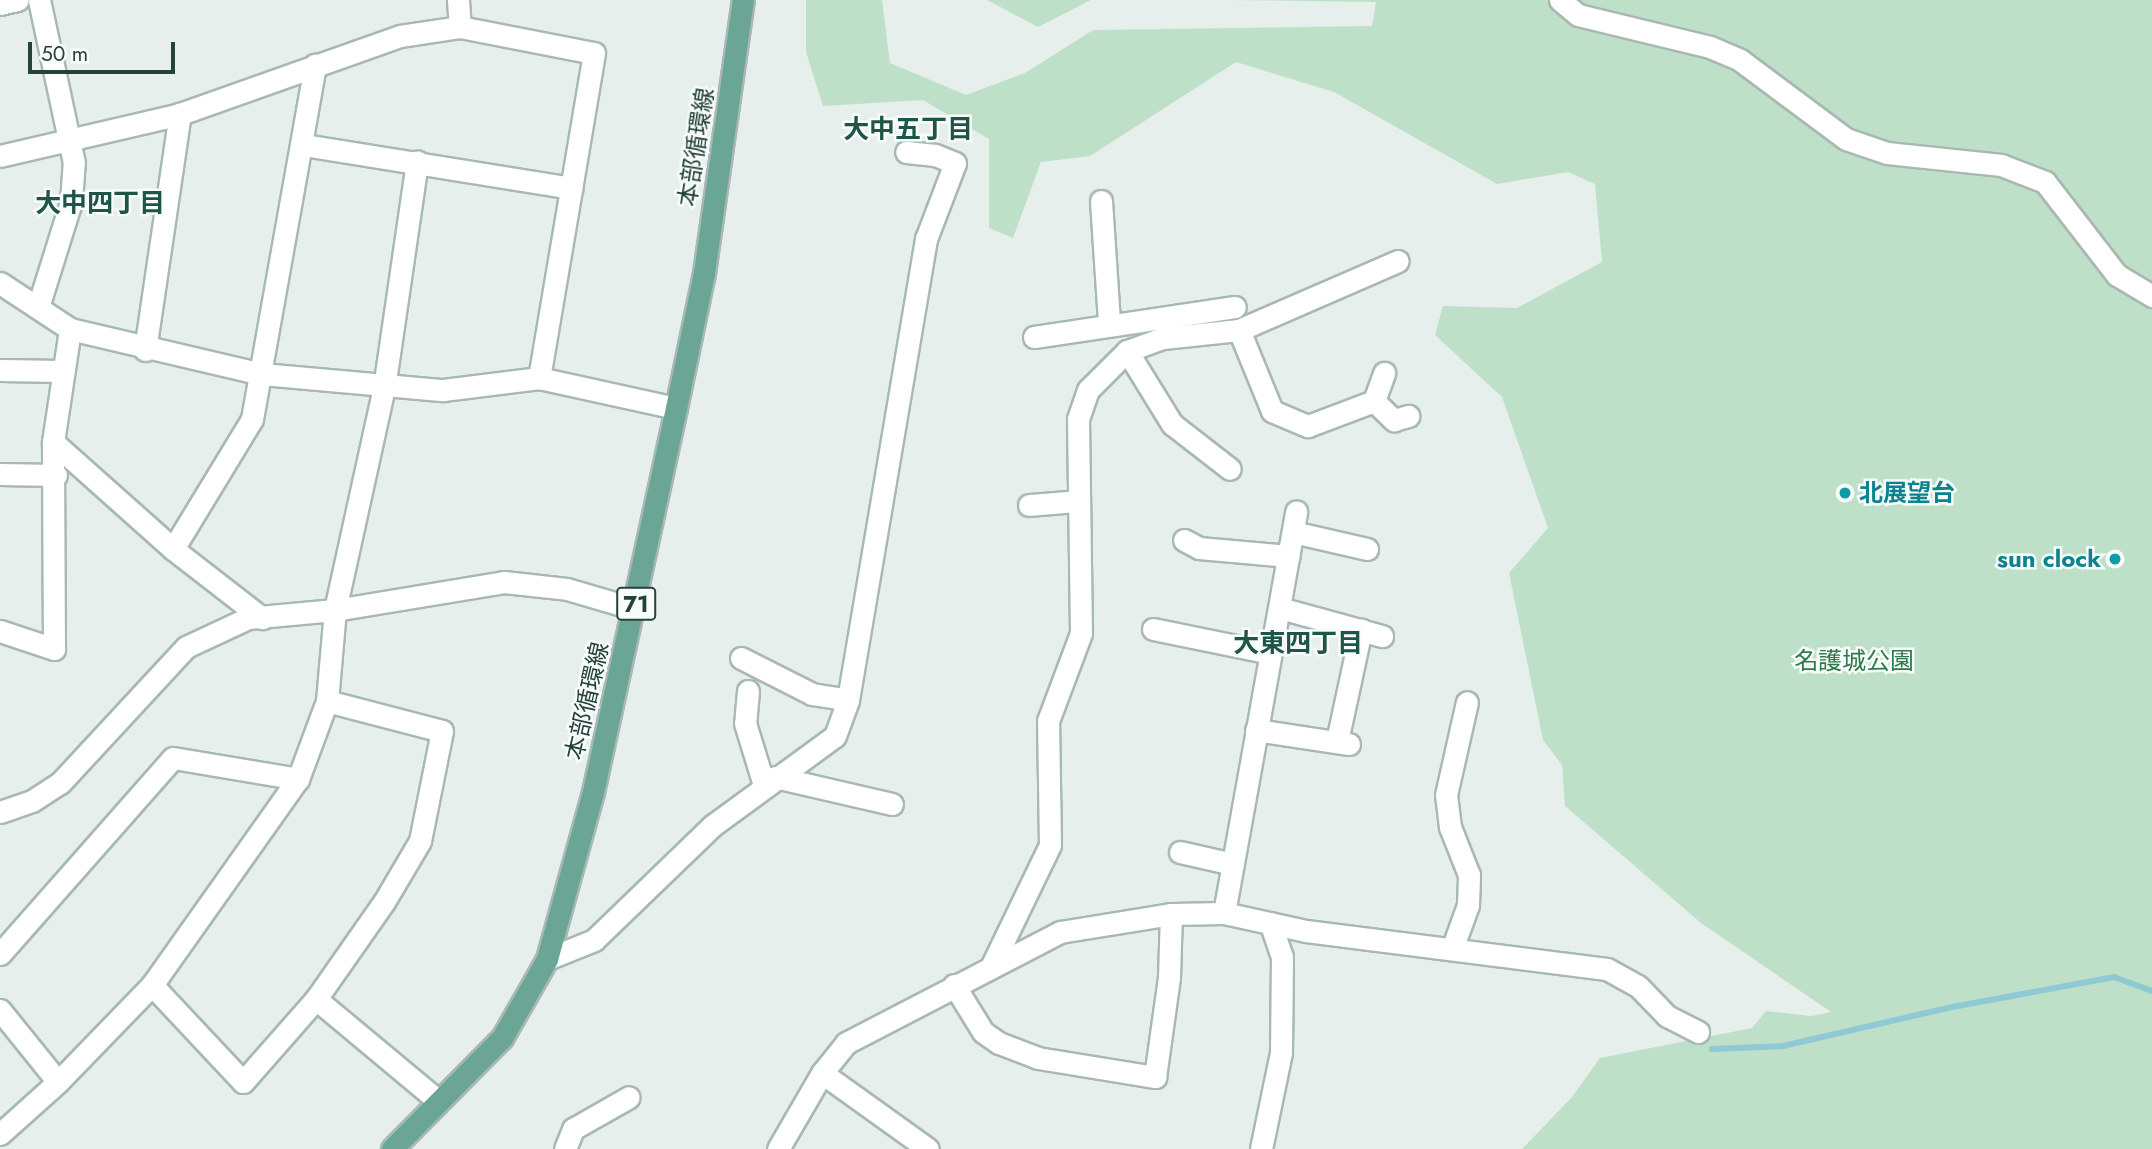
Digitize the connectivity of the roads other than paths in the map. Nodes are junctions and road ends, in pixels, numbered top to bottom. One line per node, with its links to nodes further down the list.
1 (18, 0): 6 (street)
2 (39, 0): 10 (street)
3 (458, 0): 7 (street)
4 (743, 0): 37 (main road, 本部循環線 / 71)
5 (1560, 0): 19 (street)
6 (0, 4)
7 (460, 27): 8 (street); 15 (street)
8 (315, 65): 9 (street); 11 (street)
9 (180, 114): 10 (street); 28 (street)
10 (66, 142): 13 (street); 20 (street)
11 (303, 145): 14 (street); 33 (street)
12 (906, 152): 60 (street)
13 (0, 156)
14 (417, 161): 15 (street); 35 (street)
15 (572, 188): 34 (street)
16 (1101, 201): 23 (street)
17 (1398, 261): 25 (street)
18 (0, 284): 20 (street)
19 (2152, 296)
20 (38, 307): 24 (street)
21 (1235, 307): 22 (street)
22 (1171, 308): 23 (street); 27 (street)
23 (1109, 323): 26 (street)
24 (70, 329): 28 (street); 31 (street)
25 (1239, 330): 27 (street); 36 (street)
26 (1034, 337)
27 (1174, 337): 29 (street)
28 (145, 349): 33 (street)
29 (1127, 351): 40 (street); 43 (street)
30 (0, 370): 31 (street)
31 (62, 371): 39 (street)
32 (1384, 373): 36 (street)
33 (262, 374): 35 (street); 46 (street)
34 (539, 378): 35 (street); 37 (street)
35 (384, 388): 51 (street)
36 (1374, 401): 38 (street)
37 (676, 408): 50 (main road, 本部循環線 / 71)
38 (1408, 415)
39 (53, 442): 42 (street); 46 (street)
40 (1230, 468)
41 (0, 474): 42 (street)
42 (57, 475): 55 (street)
43 (1078, 501): 44 (street); 76 (street)
44 (1029, 505)
45 (1184, 540): 48 (street)
46 (173, 549): 52 (street)
47 (1367, 549): 48 (street)
48 (1289, 556): 49 (street)
49 (1280, 608): 54 (street); 57 (street)
50 (635, 609): 51 (street); 75 (main road, 本部循環線 / 71)
51 (335, 610): 52 (street); 61 (street)
52 (261, 618): 67 (street)
53 (1153, 629): 57 (street)
54 (1361, 630): 56 (street); 63 (street)
55 (0, 631)
56 (1382, 636)
57 (1271, 653): 63 (street)
58 (741, 657): 60 (street)
59 (748, 691): 65 (street)
60 (848, 700): 65 (street)
61 (327, 701): 64 (street); 79 (street)
62 (1467, 702): 73 (street)
63 (1256, 730): 69 (street)
64 (298, 779): 74 (street); 77 (street)
65 (770, 781): 66 (street); 75 (street)
66 (892, 804)
67 (0, 812)
68 (1180, 852): 69 (street)
69 (1233, 864): 71 (street)
70 (1171, 914): 71 (street); 76 (street); 78 (street)
71 (1224, 914): 72 (street)
72 (1270, 923): 73 (street); 91 (street)
73 (1452, 950): 81 (street)
74 (0, 954)
75 (547, 959): 85 (main road, 本部循環線 / 71)
76 (992, 965): 78 (street)
77 (152, 985): 79 (street); 83 (street)
78 (954, 985): 82 (street)
79 (316, 999): 85 (street)
80 (0, 1010): 83 (street)
81 (1698, 1032)
82 (822, 1073): 89 (street); 90 (street)
83 (58, 1082): 86 (street)
84 (629, 1097): 88 (street)
85 (436, 1099): 87 (main road, 本部循環線 / 71)
86 (0, 1134)
87 (392, 1149)
88 (565, 1149)
89 (778, 1149)
90 (928, 1149)
91 (1261, 1149)

